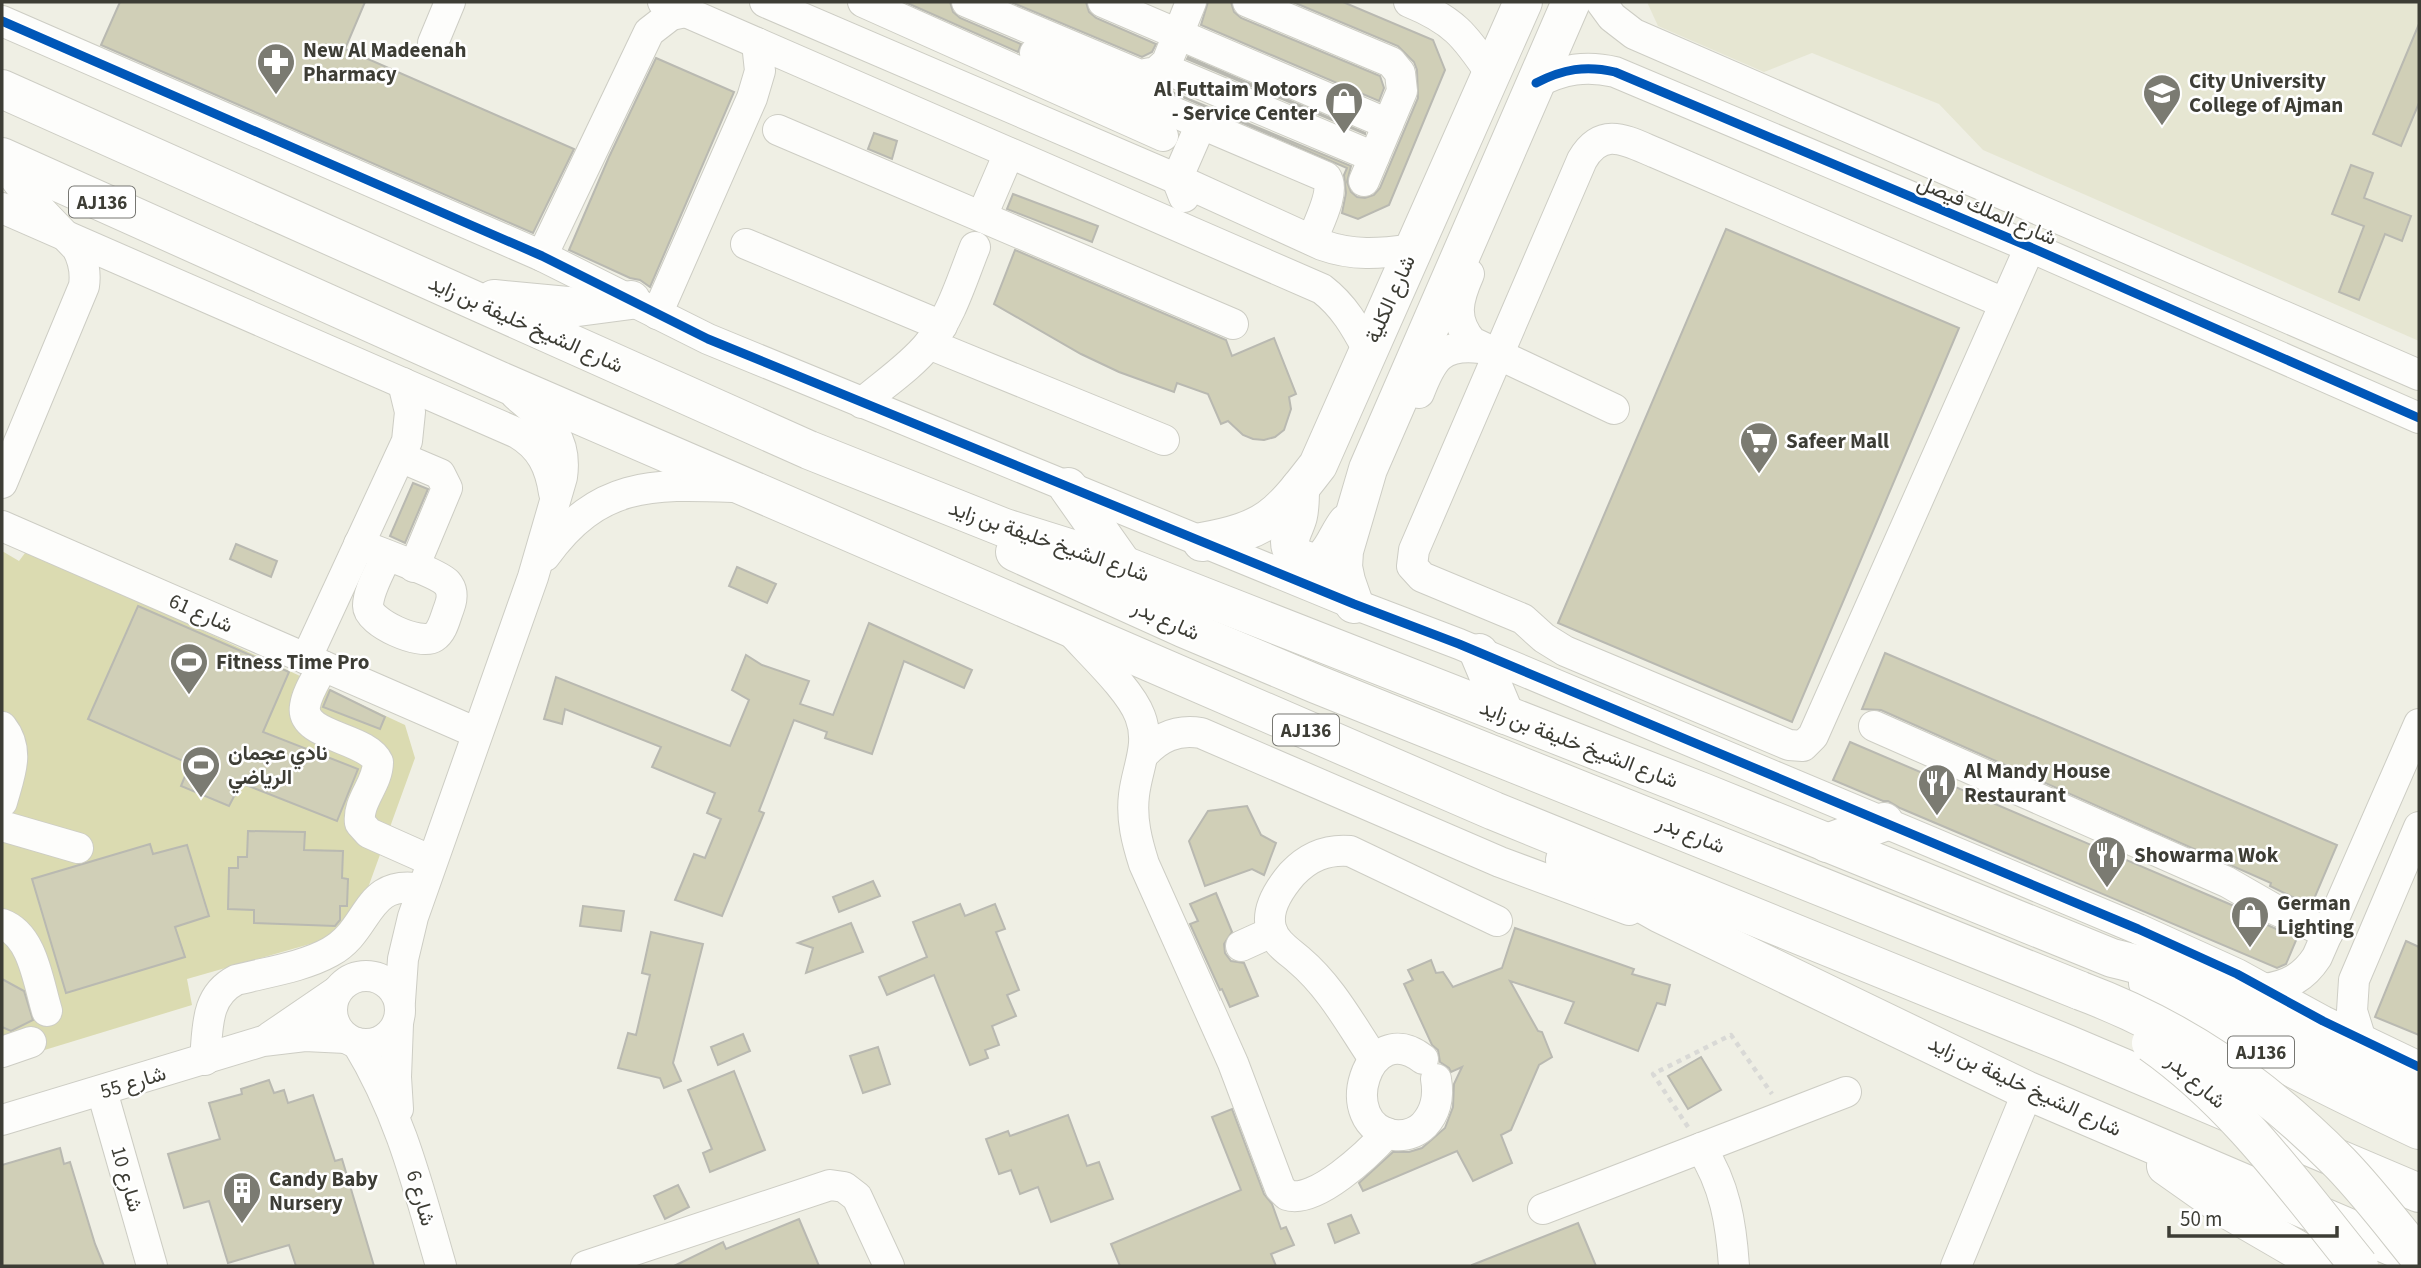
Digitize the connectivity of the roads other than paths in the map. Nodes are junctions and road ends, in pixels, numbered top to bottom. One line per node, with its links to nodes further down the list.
1 (450, 2): 15 (street)
2 (767, 2): 30 (street)
3 (863, 2): 24 (street)
4 (967, 2): 18 (street)
5 (1103, 2): 14 (street)
6 (1191, 2): 14 (street)
7 (1248, 2): 26 (street)
8 (1409, 2): 19 (street)
9 (1523, 2): 19 (main road, شارع الكلية)
10 (1571, 2): 20 (main road)
11 (1601, 2): 21 (street, شارع الملك فيصل)
12 (674, 7): 16 (street); 42 (street)
13 (2, 21): 42 (street)
14 (1178, 34): 18 (street); 26 (street)
15 (433, 43)
16 (757, 43): 28 (street); 45 (street)
17 (1035, 53): 24 (street)
18 (1163, 68): 26 (street)
19 (1490, 74): 41 (main road, شارع الكلية)
20 (1536, 83): 23 (street, شارع الملك فيصل); 32 (main road)
21 (1746, 83): 23 (street); 50 (street, شارع الملك فيصل)
22 (2, 89): 43 (main road, شارع الشيخ خليفة بن زايد / AJ136)
23 (1728, 121): 40 (street, شارع الملك فيصل)
24 (1168, 124): 25 (street); 30 (street)
25 (1201, 124): 31 (street); 37 (street)
26 (1388, 124)
27 (778, 130): 34 (street)
28 (1009, 153): 34 (street); 35 (street)
29 (2, 159): 36 (street); 51 (main road, شارع الشيخ خليفة بن زايد / AJ136)
30 (1149, 167): 31 (street)
31 (1177, 179): 35 (street); 37 (street)
32 (1485, 199): 49 (street); 57 (main road)
33 (2, 208): 36 (street)
34 (982, 216): 46 (street)
35 (1164, 219): 48 (street)
36 (63, 234): 52 (street); 59 (street)
37 (1312, 240): 41 (street)
38 (746, 244): 47 (street)
39 (975, 247): 47 (street)
40 (2030, 247): 44 (street); 55 (street, شارع الملك فيصل)
41 (1412, 249): 48 (main road, شارع الكلية)
42 (542, 256): 45 (street)
43 (460, 296): 45 (main road); 64 (main road, شارع الشيخ خليفة بن زايد / AJ136)
44 (2004, 303): 49 (street); 73 (street)
45 (644, 307): 53 (street)
46 (1233, 324)
47 (935, 335): 53 (street); 56 (street)
48 (1368, 350): 62 (main road, شارع الكلية)
49 (1490, 352): 54 (street); 57 (street); 73 (street)
50 (2419, 375)
51 (498, 380): 61 (main road, شارع الشيخ خليفة بن زايد / AJ136); 63 (street)
52 (403, 383): 58 (street); 63 (street)
53 (862, 403): 60 (street)
54 (1614, 410)
55 (2419, 418)
56 (1164, 440)
57 (1379, 443): 65 (main road)
58 (400, 457): 68 (street); 71 (street)
59 (2, 483)
60 (1068, 487): 67 (street); 70 (main road)
61 (752, 488): 72 (street); 75 (main road, شارع الشيخ خليفة بن زايد / AJ136)
62 (1300, 488): 65 (main road); 67 (main road, شارع الكلية)
63 (555, 503): 72 (street)
64 (947, 505): 70 (main road, شارع الشيخ خليفة بن زايد / AJ136); 104 (main road, شارع بدر)
65 (1353, 514): 74 (main road)
66 (6, 536): 77 (street, شارع 61)
67 (1202, 542): 74 (street)
68 (359, 544): 69 (street); 77 (street)
69 (386, 556): 71 (street); 71 (street)
70 (1123, 565): 78 (main road, شارع الشيخ خليفة بن زايد / AJ136)
71 (414, 567)
72 (533, 577): 82 (street)
73 (1463, 594): 76 (street)
74 (1354, 604): 76 (street)
75 (1066, 626): 83 (street); 85 (main road, شارع الشيخ خليفة بن زايد / AJ136)
76 (1469, 649): 78 (main road); 86 (street)
77 (314, 662): 82 (street, شارع 61); 91 (street)
78 (1506, 715): 89 (main road, شارع الشيخ خليفة بن زايد / AJ136)
79 (2419, 724): 95 (street)
80 (1874, 726): 95 (street)
81 (2, 727): 84 (street)
82 (477, 733): 91 (street)
83 (1143, 755): 99 (street); 122 (street)
84 (2, 803)
85 (1494, 811): 99 (main road, شارع الشيخ خليفة بن زايد); 125 (main road, شارع الشيخ خليفة بن زايد / AJ136)
86 (1884, 822): 89 (main road); 103 (street)
87 (2, 826): 90 (street)
88 (2419, 827): 97 (street)
89 (1827, 842): 101 (main road, شارع الشيخ خليفة بن زايد / AJ136)
90 (78, 848)
91 (432, 861): 92 (street)
92 (422, 889): 93 (street); 113 (street)
93 (412, 917): 102 (street, شارع 55); 106 (street, شارع 6)
94 (1497, 921): 98 (street)
95 (2333, 922): 97 (street); 103 (street)
96 (2, 924): 105 (street)
97 (2375, 929): 108 (street)
98 (1272, 932): 100 (street); 112 (street)
99 (1699, 932): 116 (main road, شارع الشيخ خليفة بن زايد)
100 (1241, 946)
101 (2112, 958): 118 (main road, شارع الشيخ خليفة بن زايد); 121 (main road, شارع الشيخ خليفة بن زايد / AJ136)
102 (346, 984): 106 (street); 107 (street); 109 (street, شارع 55)
103 (2264, 989): 108 (street)
104 (2081, 991): 127 (main road, bridge); 135 (main road, شارع بدر, bridge)
105 (47, 1011)
106 (399, 1013): 107 (street); 120 (street, شارع 6)
107 (351, 1040): 109 (street, شارع 55); 120 (street, شارع 6)
108 (2361, 1040): 114 (street)
109 (263, 1041): 113 (street, شارع 55)
110 (31, 1042): 111 (street)
111 (2, 1052)
112 (1374, 1059): 122 (street); 122 (street)
113 (205, 1060): 115 (street, شارع 55)
114 (2419, 1067)
115 (102, 1091): 119 (street, شارع 55); 128 (street, شارع 10)
116 (2028, 1091): 123 (main road, شارع الشيخ خليفة بن زايد); 133 (street)
117 (1846, 1092): 124 (street)
118 (2419, 1093)
119 (2, 1120)
120 (401, 1130): 129 (street, شارع 6)
121 (2419, 1130)
122 (1387, 1133)
123 (2130, 1135): 127 (main road, شارع الشيخ خليفة بن زايد); 134 (main road)
124 (1701, 1148): 126 (street); 132 (street)
125 (2419, 1193)
126 (1543, 1209)
127 (2419, 1258)
128 (152, 1266)
129 (441, 1266)
130 (586, 1266): 131 (street)
131 (889, 1266)
132 (1734, 1266)
133 (1956, 1266)
134 (2325, 1266)
135 (2359, 1266)

